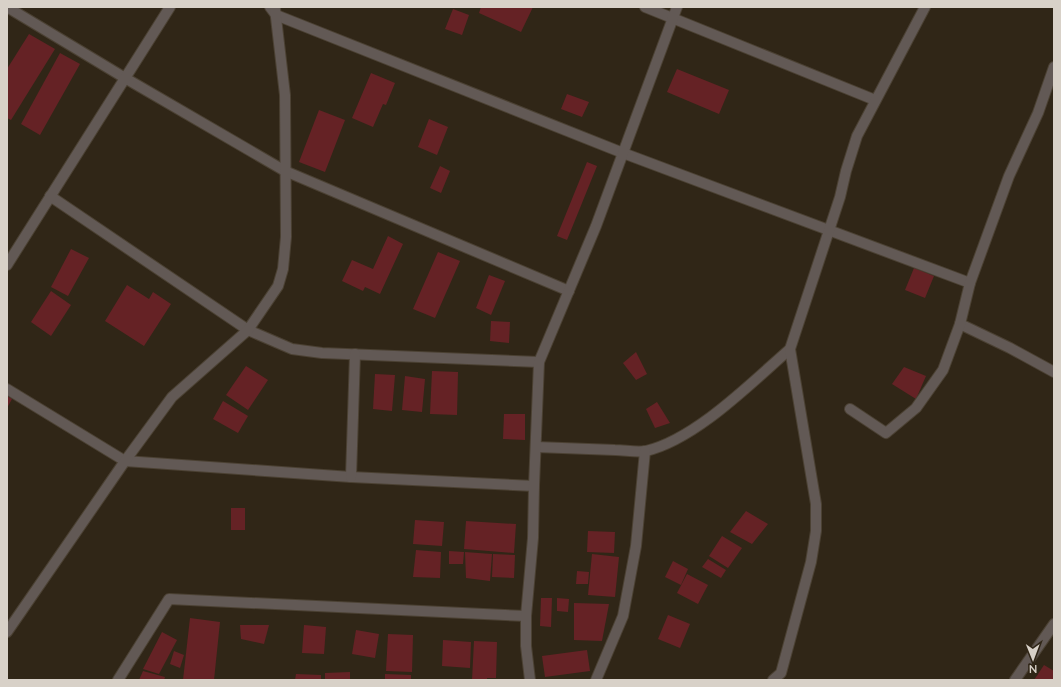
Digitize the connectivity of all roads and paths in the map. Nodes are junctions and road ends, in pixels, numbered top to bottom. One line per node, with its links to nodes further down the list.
1 (8, 7): 9 (street)
2 (170, 7): 9 (street)
3 (645, 7): 7 (street)
4 (677, 7): 7 (street)
5 (925, 7): 10 (street)
6 (273, 10): 11 (street); 12 (street)
7 (672, 18): 10 (street); 11 (street)
8 (1054, 67): 16 (street)
9 (125, 78): 12 (street); 13 (street)
10 (875, 100): 14 (street)
11 (622, 153): 14 (street); 17 (street)
12 (285, 171): 17 (street); 19 (street)
13 (50, 196): 15 (street); 19 (street)
14 (829, 230): 16 (street); 20 (street)
15 (7, 265)
16 (970, 283): 18 (street)
17 (569, 291): 22 (street)
18 (960, 324): 23 (street); 25 (street)
19 (248, 330): 21 (street); 28 (street)
20 (790, 349): 27 (street); 37 (street)
21 (355, 354): 22 (street); 29 (street)
22 (539, 362): 26 (street)
23 (1054, 372)
24 (7, 389): 28 (street)
25 (850, 409)
26 (536, 447): 27 (street); 30 (street)
27 (645, 451): 36 (street)
28 (125, 461): 29 (street); 33 (street)
29 (351, 477): 30 (street)
30 (534, 486): 31 (street)
31 (526, 616): 34 (street); 35 (street)
32 (1054, 624): 38 (street)
33 (7, 632)
34 (118, 680)
35 (530, 680)
36 (596, 680)
37 (773, 680)
38 (1015, 680)

